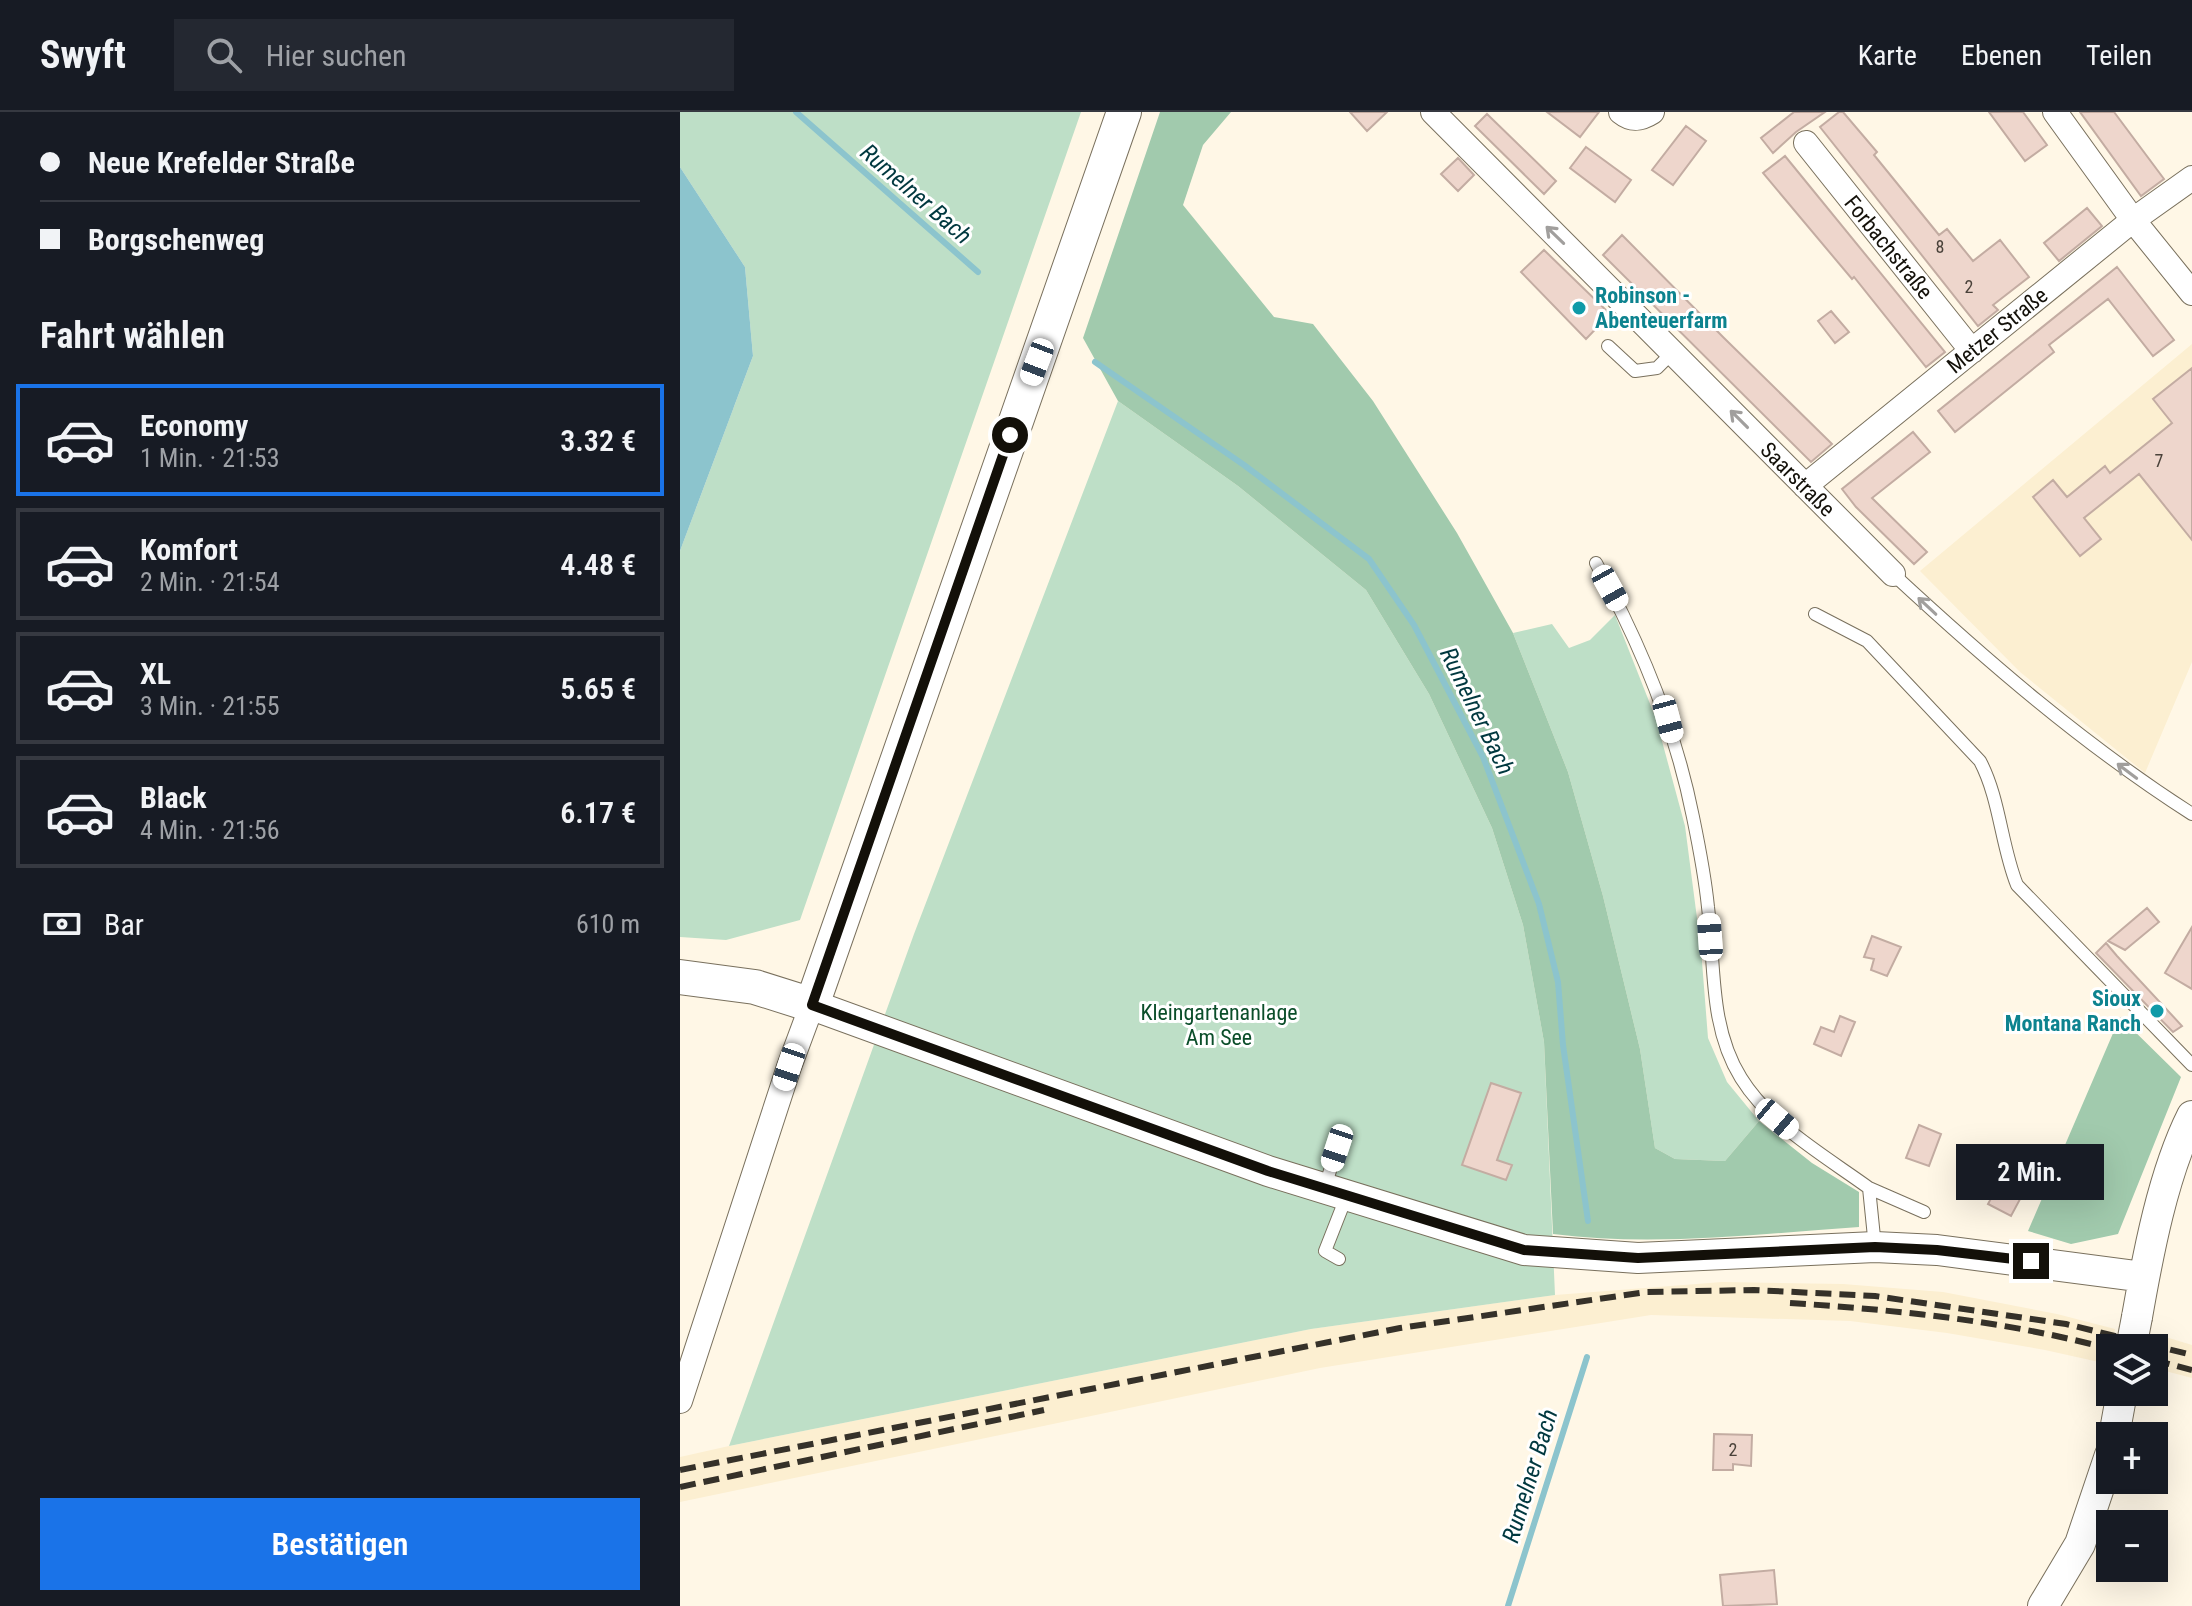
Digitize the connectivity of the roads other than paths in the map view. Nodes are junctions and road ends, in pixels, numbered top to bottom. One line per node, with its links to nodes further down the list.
1 (1124, 112): 19 (main road)
2 (1433, 112): 12 (street, Saarstraße, one-way to 2)
3 (1621, 112): 5 (street)
4 (2055, 112): 8 (street)
5 (1652, 113)
6 (1806, 143): 11 (street, Forbachstraße)
7 (2192, 178): 8 (street, Metzer Straße)
8 (2133, 220): 9 (street); 11 (street, Metzer Straße)
9 (2192, 293)
10 (1608, 346): 12 (lane)
11 (1972, 351): 13 (street, Metzer Straße)
12 (1672, 353): 13 (street, Saarstraße, one-way to 12)
13 (1805, 486): 15 (street, Saarstraße)
14 (1596, 563): 23 (lane)
15 (1893, 574): 17 (lane, Saarstraße, one-way to 15)
16 (1815, 614): 20 (lane)
17 (2192, 814)
18 (680, 977): 19 (main road)
19 (812, 1005): 24 (street); 30 (street)
20 (2192, 1065)
21 (2192, 1116): 28 (street)
22 (1336, 1140): 24 (lane)
23 (1869, 1188): 25 (lane); 26 (lane)
24 (1336, 1192): 26 (street); 27 (lane)
25 (1924, 1212)
26 (1875, 1247): 28 (street)
27 (1339, 1259)
28 (2144, 1277): 29 (street, bridge)
29 (2134, 1334)
30 (680, 1401)
31 (2097, 1494): 32 (street)
32 (2043, 1606)

